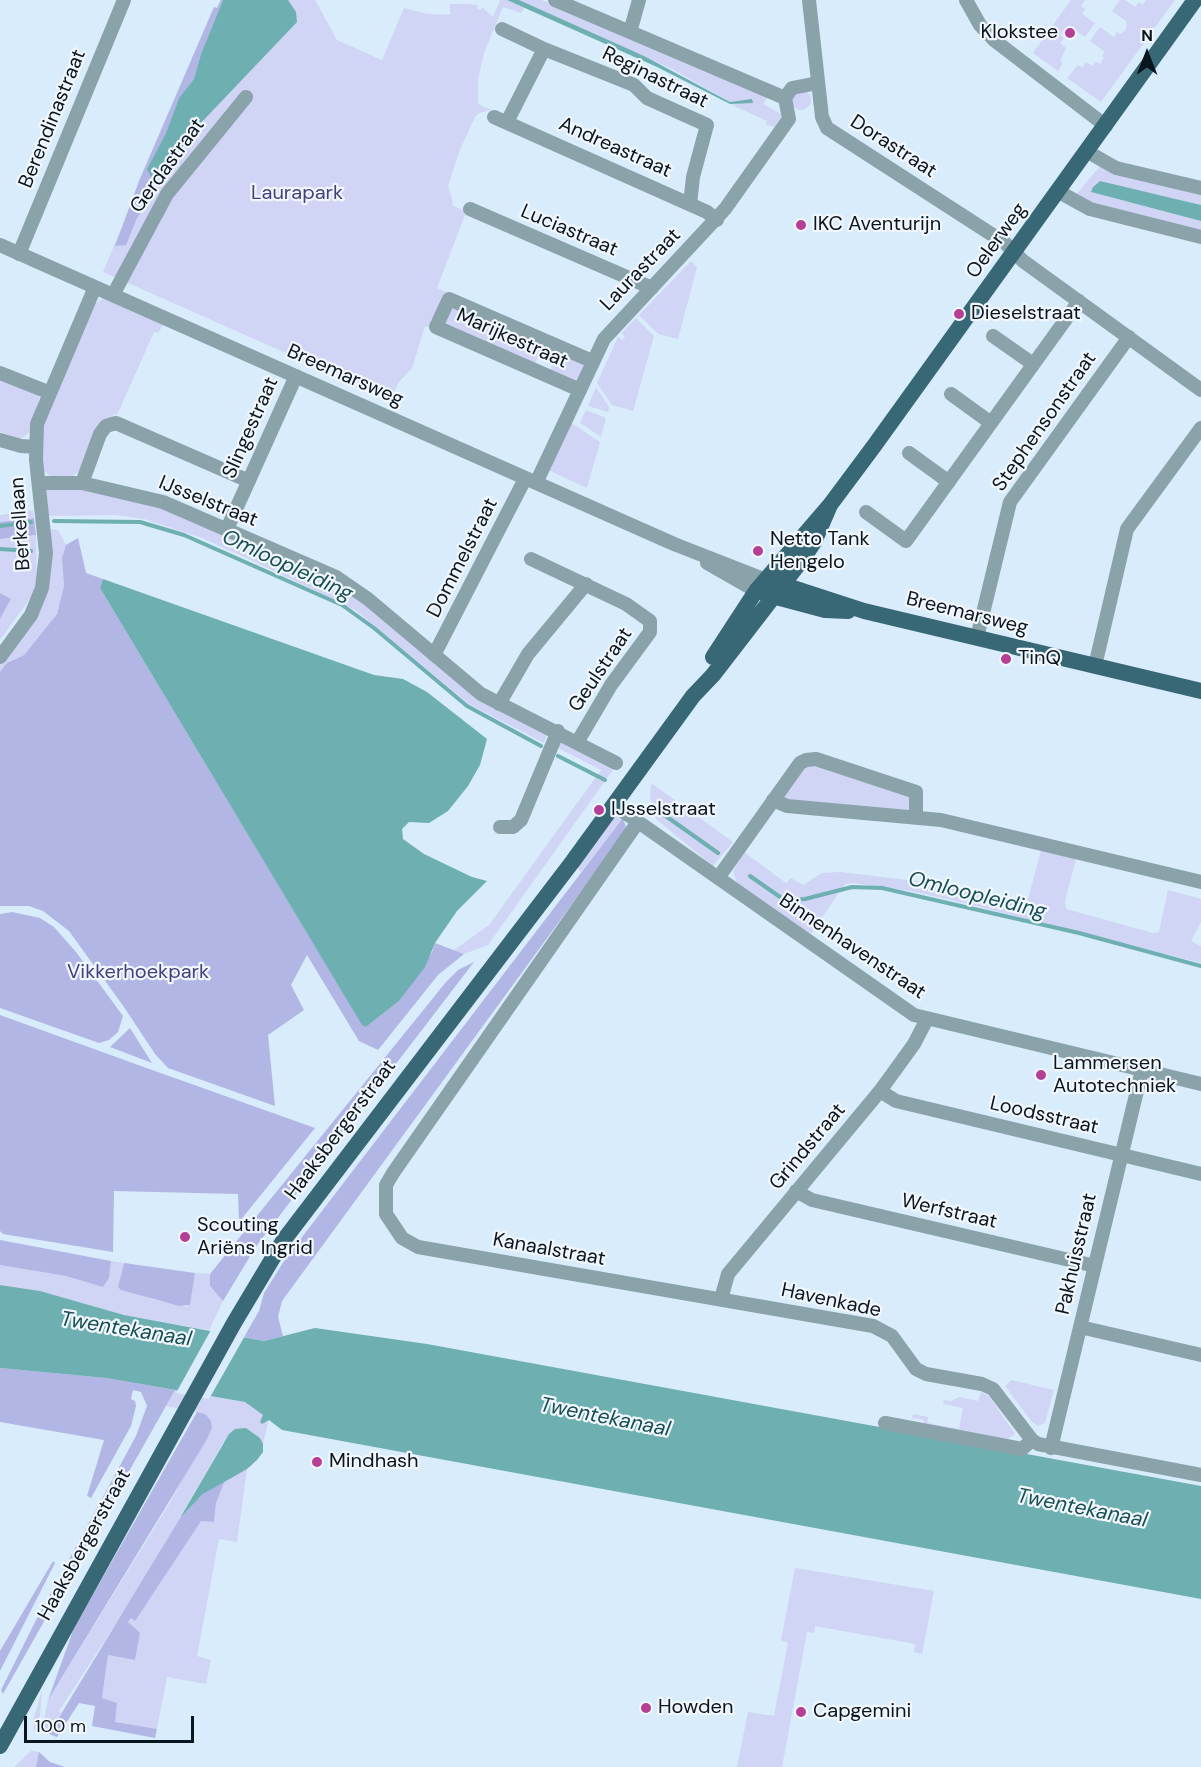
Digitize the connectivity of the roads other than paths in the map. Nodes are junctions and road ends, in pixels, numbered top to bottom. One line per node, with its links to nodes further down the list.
1 (124, 0): 25 (street, Berendinastraat)
2 (555, 0): 8 (street)
3 (639, 0): 8 (street)
4 (808, 0): 10 (street, Dorastraat)
5 (966, 0): 15 (street)
6 (1195, 0): 15 (main road, Oelerweg)
7 (502, 29): 9 (street, Reginastraat)
8 (630, 32): 12 (street)
9 (544, 49): 14 (street); 19 (street, Reginastraat)
10 (818, 83): 12 (street); 24 (street, Dorastraat)
11 (246, 97): 28 (street, Gerdastraat)
12 (785, 98): 21 (street, Laurastraat)
13 (494, 117): 14 (street, Andreastraat)
14 (507, 122): 19 (street, Andreastraat)
15 (1106, 126): 16 (main road, Oelerweg)
16 (1092, 155): 17 (street); 18 (main road, Oelerweg)
17 (1201, 188)
18 (1064, 195): 22 (street); 24 (main road, Oelerweg)
19 (690, 204): 21 (street, Andreastraat)
20 (470, 209): 27 (street, Luciastraat)
21 (717, 220): 27 (street, Laurastraat)
22 (1201, 237)
23 (0, 245): 25 (street, Breemarsweg)
24 (1015, 251): 29 (street); 50 (main road, Oelerweg)
25 (19, 254): 26 (street, Breemarsweg)
26 (95, 287): 28 (street, Breemarsweg); 38 (street, Berkellaan)
27 (652, 288): 32 (street, Laurastraat)
28 (113, 295): 35 (street, Breemarsweg)
29 (1079, 301): 31 (street); 33 (street)
30 (993, 336): 33 (street)
31 (1129, 338): 37 (street); 57 (street, Stephensonstraat)
32 (592, 361): 36 (street, Laurastraat); 36 (street, Marijkestraat)
33 (1033, 364): 40 (street)
34 (0, 374): 38 (street)
35 (296, 376): 45 (street, Slingestraat); 46 (street, Breemarsweg)
36 (580, 390): 46 (street, Laurastraat)
37 (1201, 390)
38 (48, 392): 43 (street, Berkellaan)
39 (951, 394): 40 (street)
40 (991, 423): 47 (street)
41 (1201, 428): 60 (street)
42 (2, 445): 43 (street)
43 (36, 447): 48 (street, Berkellaan)
44 (909, 453): 47 (street)
45 (249, 481): 49 (street); 52 (street, Slingestraat)
46 (531, 481): 55 (street, Breemarsweg); 58 (street, Dommelstraat)
47 (949, 482): 51 (street)
48 (39, 483): 49 (street, IJsselstraat); 59 (street, Berkellaan)
49 (82, 483): 52 (street, IJsselstraat)
50 (830, 505): 55 (main road, Oelerweg); 56 (main road, Oelerweg)
51 (866, 512)
52 (227, 529): 58 (street, IJsselstraat)
53 (531, 559): 54 (street, Geulstraat)
54 (586, 584): 63 (street); 65 (street, Geulstraat)
55 (761, 585): 56 (main road, Breemarsweg); 62 (main road, Haaksbergerstraat)
56 (778, 590): 57 (main road, Breemarsweg); 62 (main road, Haaksbergerstraat)
57 (977, 638): 60 (main road, Breemarsweg)
58 (434, 655): 63 (street, IJsselstraat)
59 (0, 657)
60 (1095, 666): 61 (main road, Breemarsweg)
61 (1201, 691)
62 (693, 696): 68 (main road, Haaksbergerstraat)
63 (499, 704): 64 (street, IJsselstraat)
64 (558, 731): 65 (street, IJsselstraat); 71 (street)
65 (578, 741): 66 (street, IJsselstraat)
66 (616, 763)
67 (773, 800): 69 (street); 69 (street); 72 (street)
68 (614, 805): 70 (street, Binnenhavenstraat); 89 (main road, Haaksbergerstraat)
69 (916, 817): 73 (street)
70 (638, 822): 72 (street, Binnenhavenstraat); 82 (street, Kanaalstraat)
71 (500, 827)
72 (718, 878): 74 (street, Binnenhavenstraat)
73 (1201, 882)
74 (927, 1019): 75 (street, Binnenhavenstraat); 77 (street, Grindstraat)
75 (1142, 1070): 76 (street, Binnenhavenstraat); 78 (street, Pakhuisstraat)
76 (1201, 1084)
77 (880, 1091): 78 (street, Loodsstraat); 80 (street, Grindstraat)
78 (1121, 1155): 79 (street, Loodsstraat); 81 (street, Pakhuisstraat)
79 (1201, 1174)
80 (796, 1191): 81 (street, Werfstraat); 82 (street, Grindstraat)
81 (1095, 1266): 83 (street, Pakhuisstraat)
82 (721, 1299): 86 (street, Havenkade)
83 (1080, 1327): 84 (street); 87 (street, Pakhuisstraat)
84 (1201, 1355)
85 (885, 1422): 86 (street)
86 (1032, 1440): 87 (street, Havenkade)
87 (1051, 1448): 88 (street, Havenkade)
88 (1201, 1475)
89 (0, 1746)

